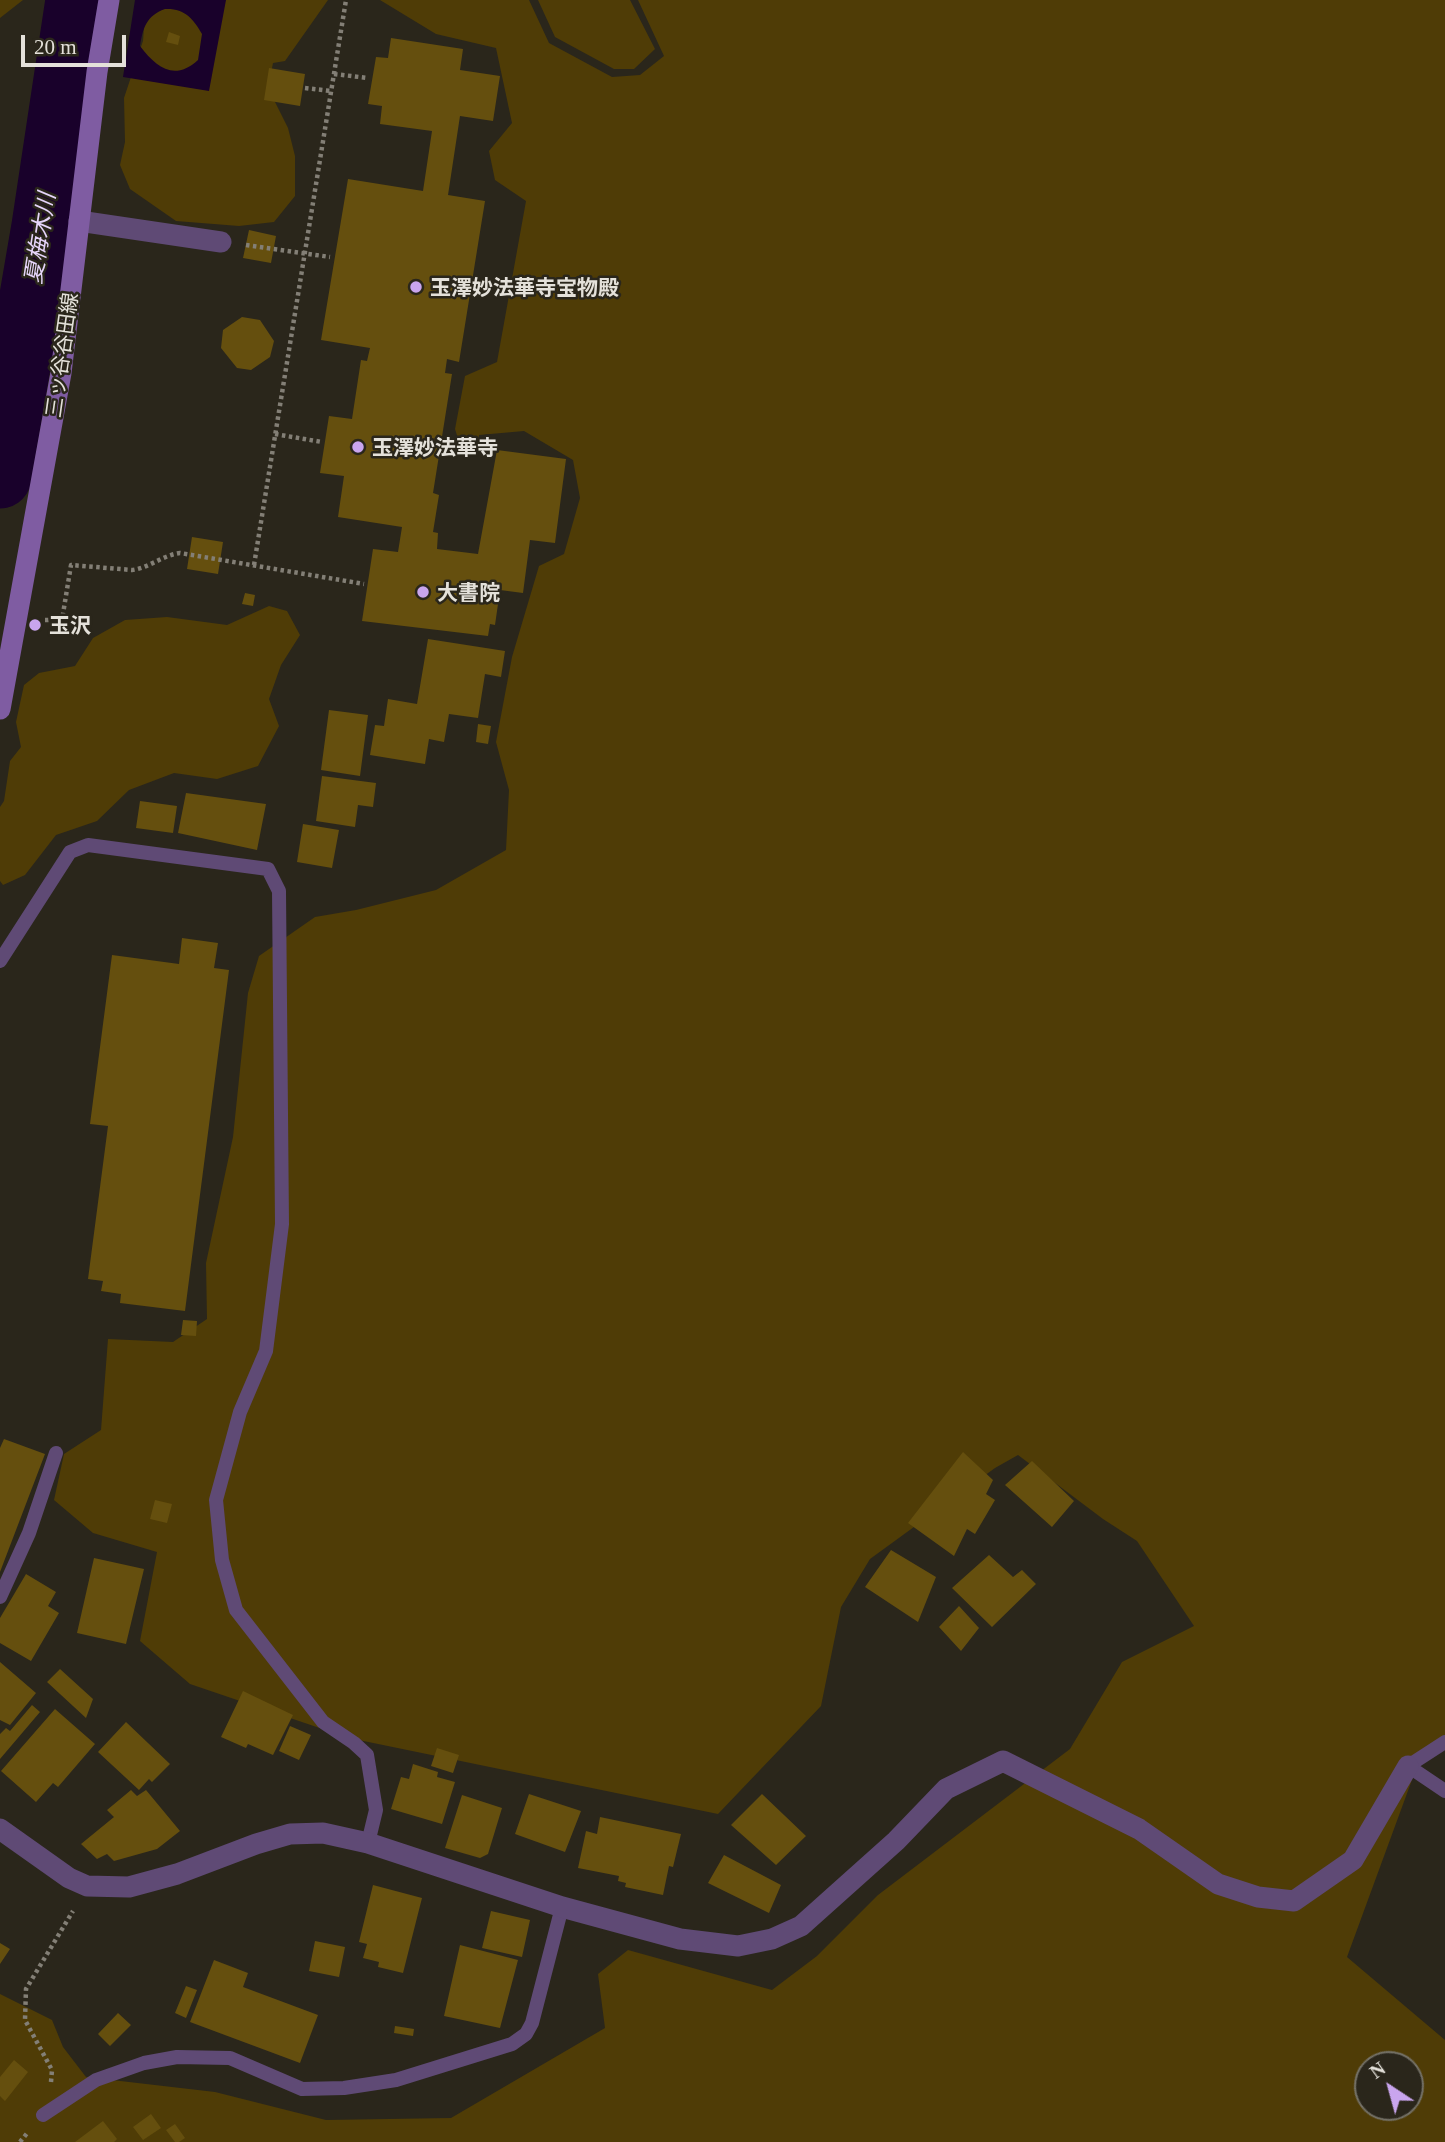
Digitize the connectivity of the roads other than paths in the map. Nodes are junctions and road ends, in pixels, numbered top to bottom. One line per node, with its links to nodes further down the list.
1 (109, 0): 2 (main road, 三ッ谷谷田線)
2 (79, 221): 3 (street); 4 (main road, 三ッ谷谷田線)
3 (221, 242)
4 (10, 628): 5 (main road, 三ッ谷谷田線)
5 (0, 709)
6 (0, 961): 13 (lane)
7 (56, 1453): 8 (lane)
8 (0, 1597)
9 (1445, 1742): 10 (lane)
10 (1408, 1766): 11 (lane); 14 (street)
11 (1445, 1791)
12 (0, 1829): 13 (street)
13 (368, 1843): 14 (street)
14 (562, 1907): 15 (lane)
15 (43, 2115)

